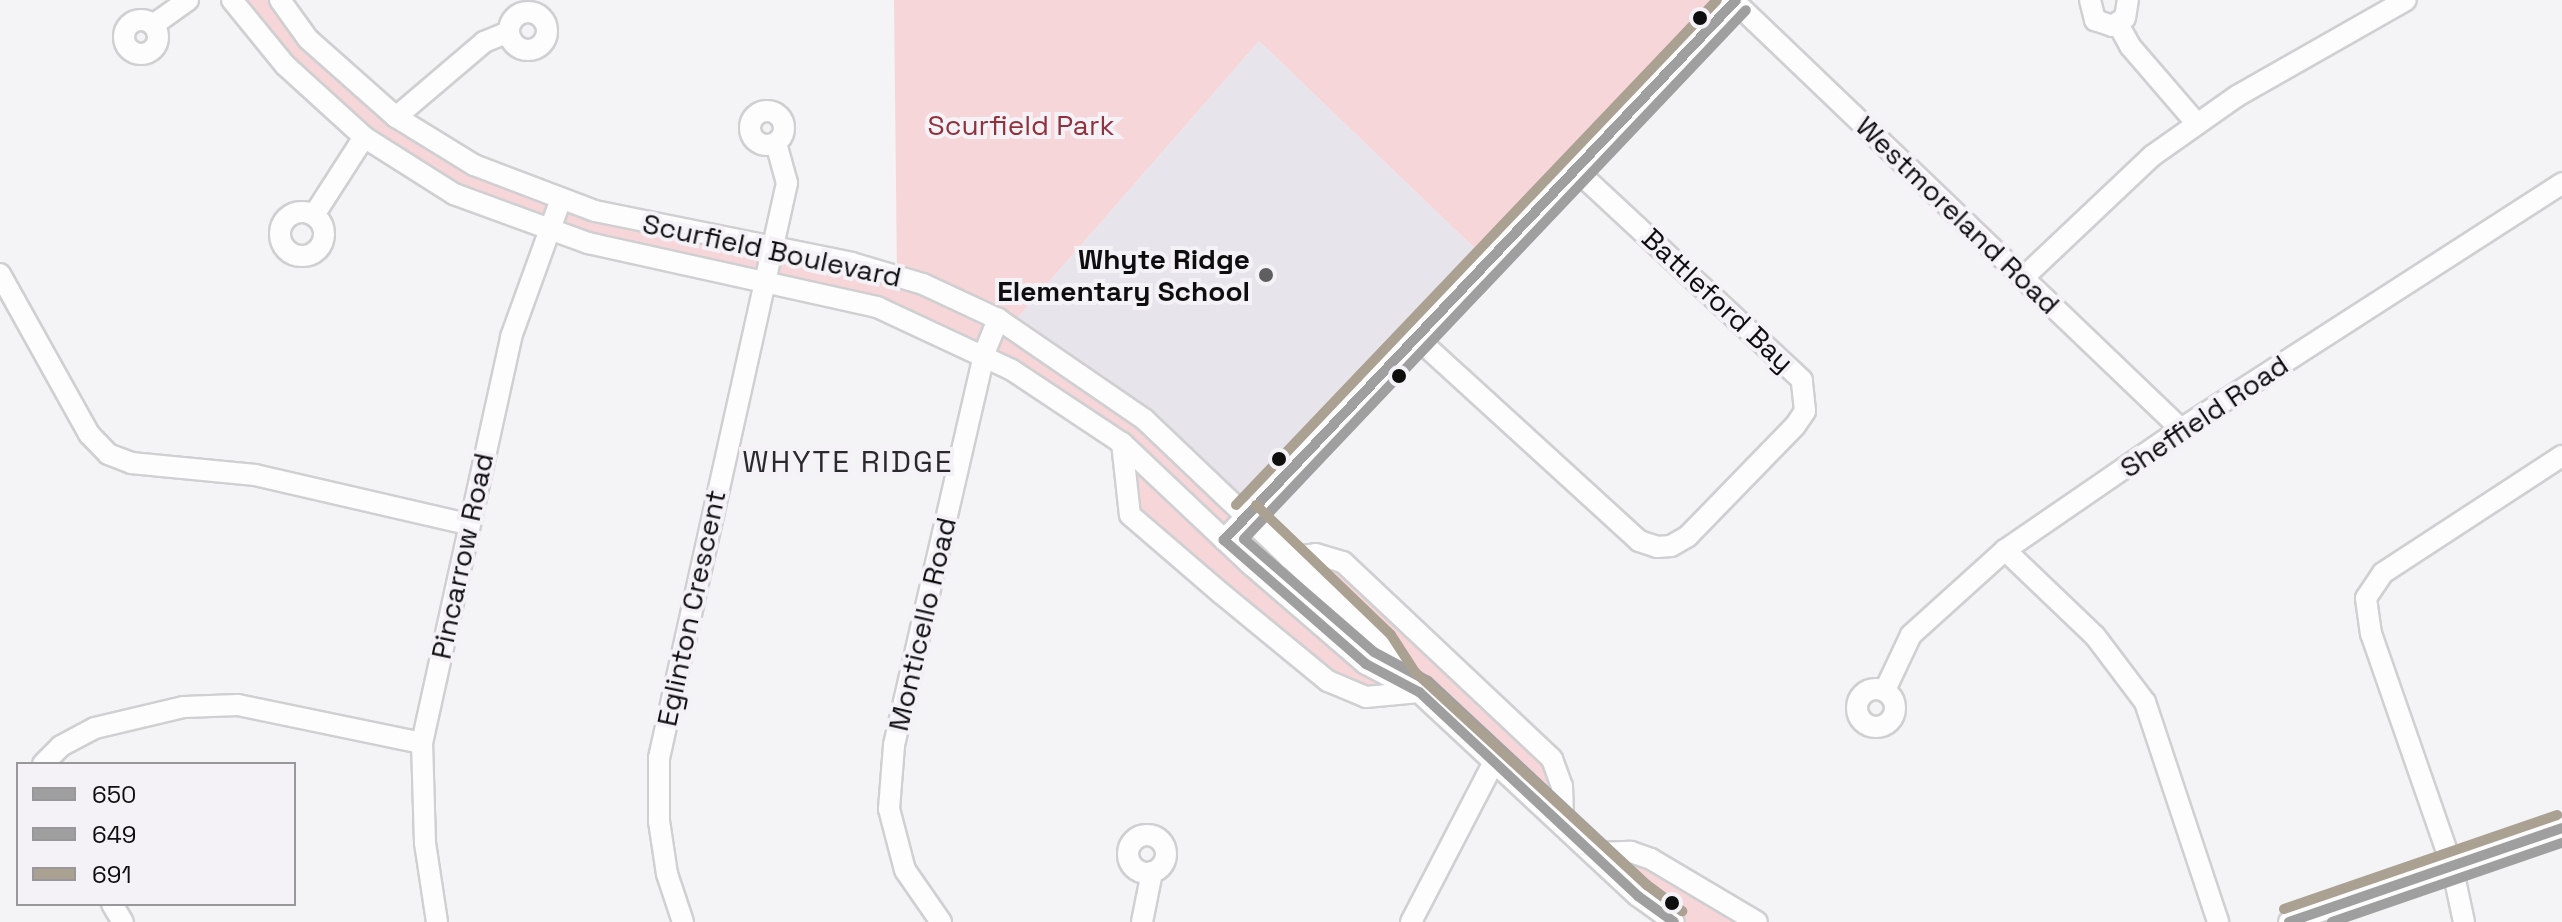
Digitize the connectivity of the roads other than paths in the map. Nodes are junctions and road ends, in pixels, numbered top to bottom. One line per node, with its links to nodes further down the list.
1 (188, 0): 9 (street)
2 (232, 0): 13 (street, Scurfield Boulevard)
3 (280, 0): 11 (street, Scurfield Boulevard)
4 (2090, 0): 8 (street)
5 (2128, 0): 8 (street)
6 (2406, 0): 12 (street)
7 (1736, 1): 15 (street); 22 (street, Westmoreland Road)
8 (2118, 24): 12 (street)
9 (153, 25)
10 (509, 32): 11 (street)
11 (396, 117): 17 (street, Scurfield Boulevard)
12 (2197, 124): 22 (street)
13 (364, 137): 18 (street); 19 (street, Scurfield Boulevard)
14 (776, 143): 20 (street, Eglinton Crescent)
15 (1576, 170): 25 (street); 25 (street, Battleford Bay)
16 (2562, 183): 27 (street, Sheffield Road)
17 (561, 199): 19 (street, Pincarrow Road); 20 (street, Scurfield Boulevard)
18 (314, 215)
19 (549, 231): 23 (street, Scurfield Boulevard); 31 (street, Pincarrow Road)
20 (773, 249): 23 (street, Eglinton Crescent); 24 (street, Scurfield Boulevard)
21 (0, 274): 31 (street)
22 (2023, 278): 27 (street, Westmoreland Road)
23 (765, 283): 26 (street, Scurfield Boulevard); 47 (street, Eglinton Crescent)
24 (998, 319): 26 (street, Monticello Road); 30 (street, Scurfield Boulevard)
25 (1418, 339): 30 (street)
26 (984, 354): 28 (street, Scurfield Boulevard); 48 (street, Monticello Road)
27 (2181, 429): 33 (street, Sheffield Road)
28 (1122, 443): 32 (street, Scurfield Boulevard); 35 (street)
29 (2562, 456): 44 (street)
30 (1246, 515): 32 (street); 34 (street, Scurfield Boulevard)
31 (468, 524): 37 (street, Pincarrow Road)
32 (1224, 540): 35 (street, Scurfield Boulevard)
33 (2005, 550): 36 (street, Sheffield Road); 53 (street)
34 (1289, 558): 35 (street, Scurfield Boulevard); 41 (street)
35 (1411, 686): 38 (street, Scurfield Boulevard)
36 (1885, 690)
37 (422, 743): 39 (street); 46 (street, Pincarrow Road)
38 (1495, 760): 41 (street, Scurfield Boulevard); 50 (street)
39 (45, 762)
40 (2562, 811): 42 (street)
41 (1563, 823): 43 (street, Scurfield Boulevard)
42 (2558, 832): 44 (street)
43 (1596, 853): 51 (street, Scurfield Boulevard); 52 (street)
44 (2452, 866): 54 (street); 55 (street)
45 (1152, 872): 49 (street)
46 (437, 922)
47 (683, 922)
48 (941, 922)
49 (1142, 922)
50 (1411, 922)
51 (1674, 922)
52 (1757, 922)
53 (2218, 922)
54 (2289, 922)
55 (2464, 922)

